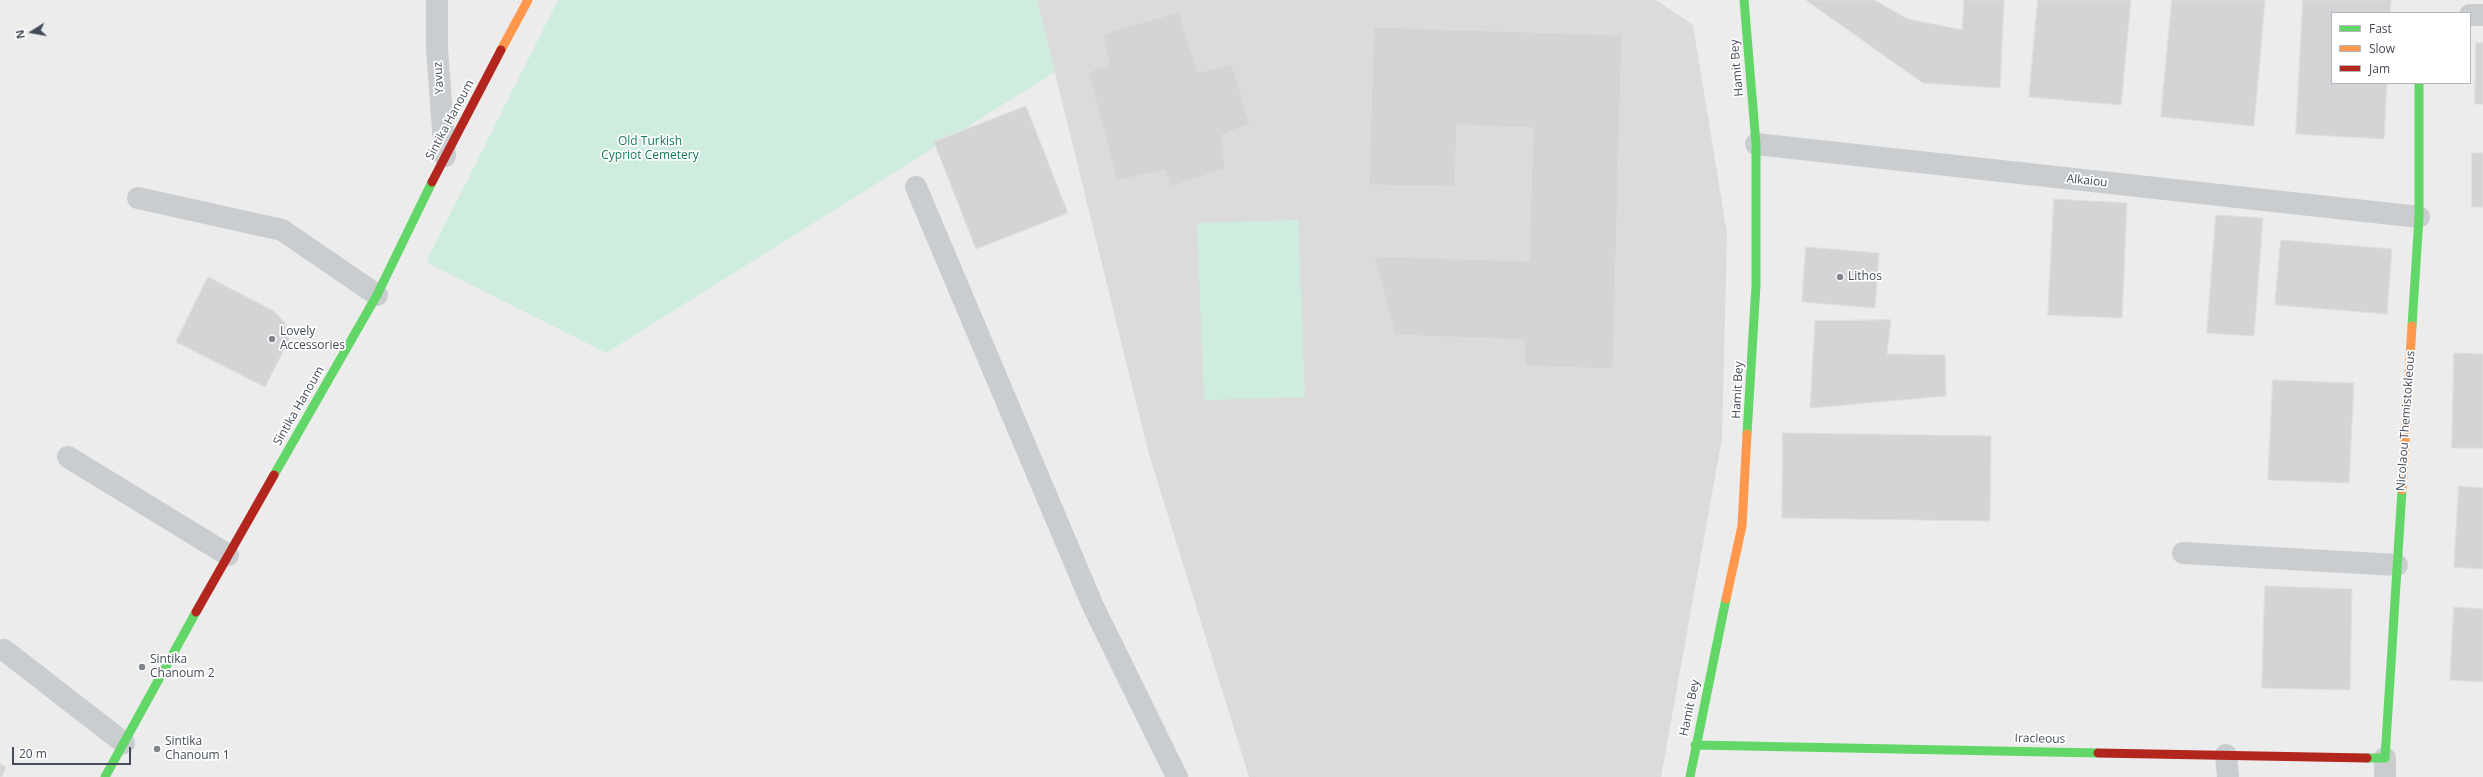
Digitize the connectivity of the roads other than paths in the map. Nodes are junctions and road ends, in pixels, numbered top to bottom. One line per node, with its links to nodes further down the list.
1 (438, 0): 8 (street, Yavuz)
2 (528, 0): 8 (street, Sintika Hanoum)
3 (1744, 0): 7 (street, Hamit Bey)
4 (2483, 15): 5 (street)
5 (2471, 16)
6 (2419, 84): 11 (street, Nicolaou Themistokleous)
7 (1756, 144): 11 (street, Alkaiou); 19 (street, Hamit Bey)
8 (445, 156): 12 (street, Sintika Hanoum)
9 (916, 187): 23 (street)
10 (138, 198): 12 (street)
11 (2419, 217): 16 (street, Nicolaou Themistokleous)
12 (377, 295): 15 (street, Sintika Hanoum)
13 (68, 457): 15 (street)
14 (2183, 553): 16 (street)
15 (228, 555): 18 (street, Sintika Hanoum)
16 (2397, 565): 21 (street, Nicolaou Themistokleous)
17 (4, 650): 18 (street)
18 (124, 743): 22 (street, Sintika Hanoum)
19 (1695, 744): 20 (street, Iracleous); 24 (street, Hamit Bey)
20 (2226, 755): 21 (street, Iracleous); 25 (street)
21 (2385, 767)
22 (105, 777)
23 (1177, 777)
24 (1690, 777)
25 (2228, 777)

